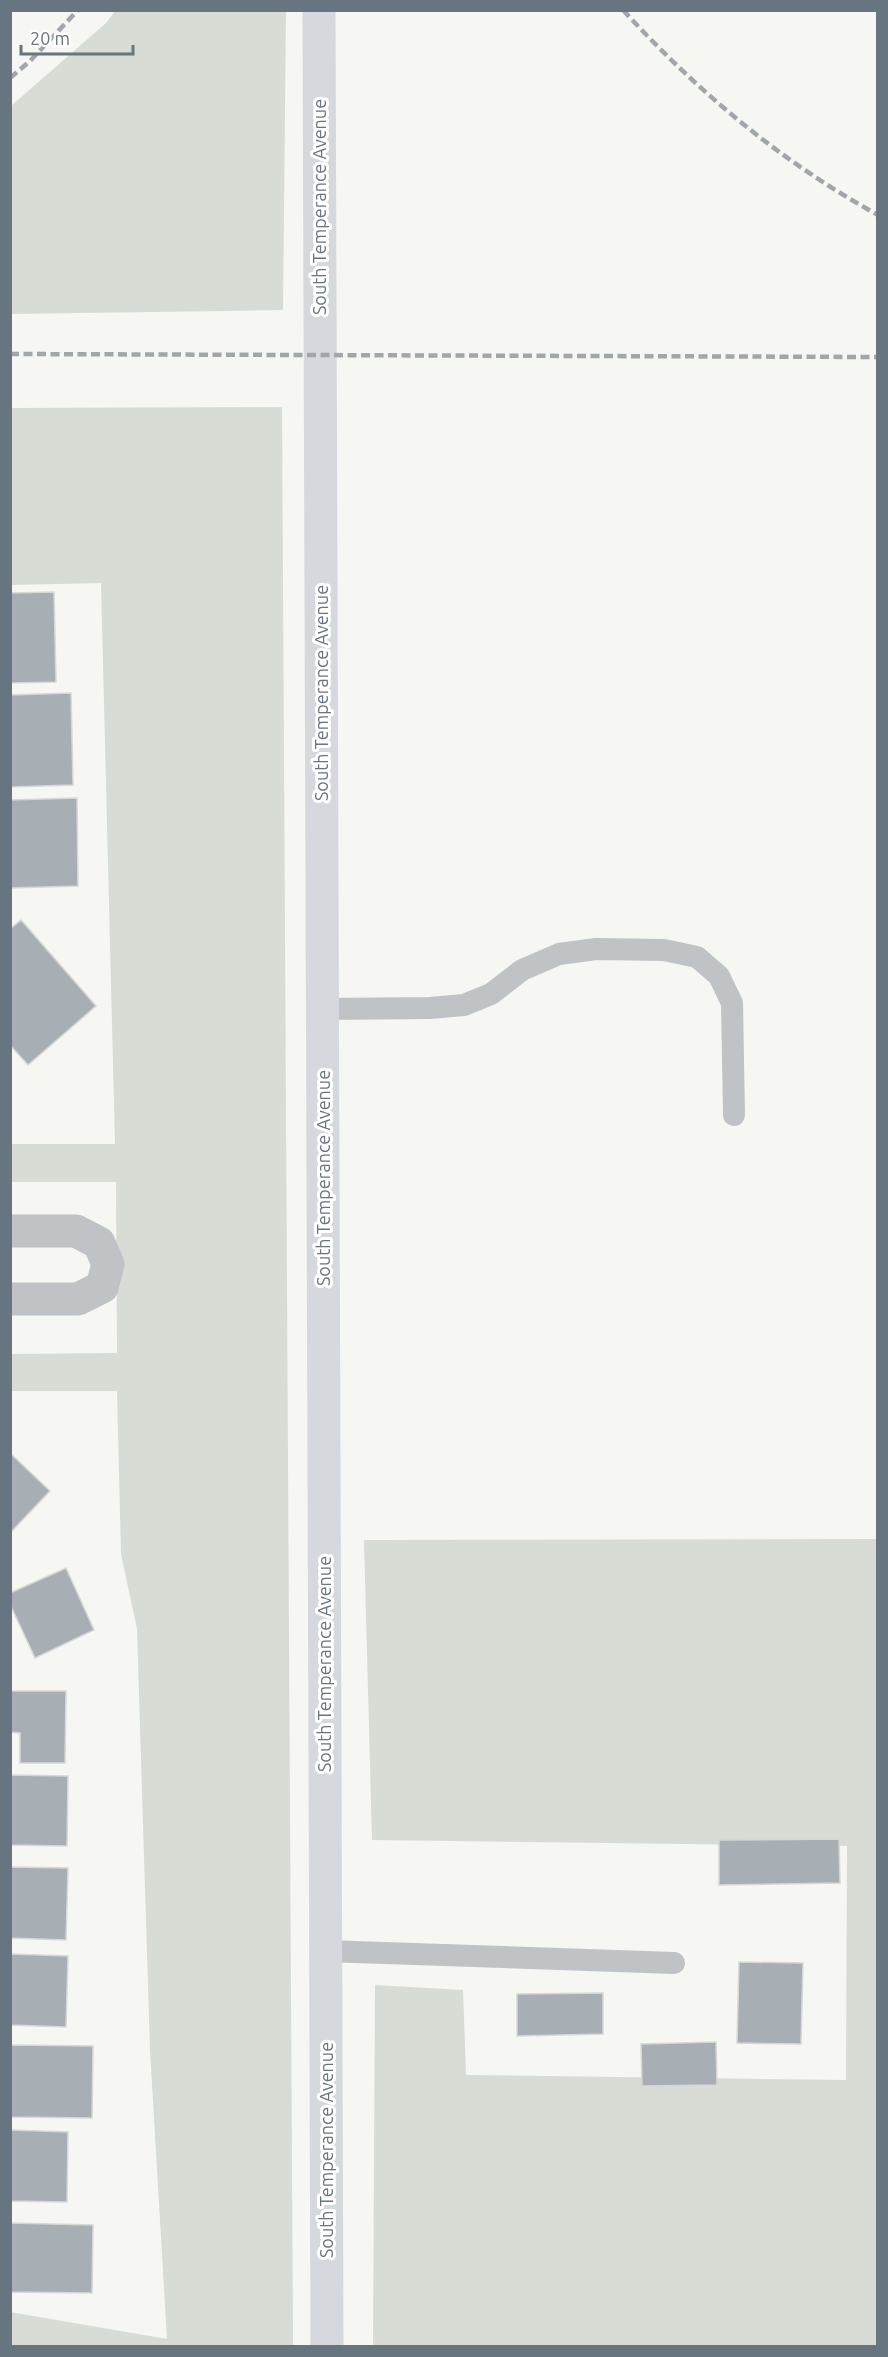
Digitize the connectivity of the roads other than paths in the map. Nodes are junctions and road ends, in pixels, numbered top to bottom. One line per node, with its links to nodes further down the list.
1 (319, 10): 2 (main road, South Temperance Avenue)
2 (323, 1009): 3 (lane); 6 (main road, South Temperance Avenue)
3 (734, 1115)
4 (10, 1231): 5 (street)
5 (10, 1299)
6 (325, 1951): 7 (lane); 8 (main road, South Temperance Avenue)
7 (674, 1963)
8 (327, 2346)

